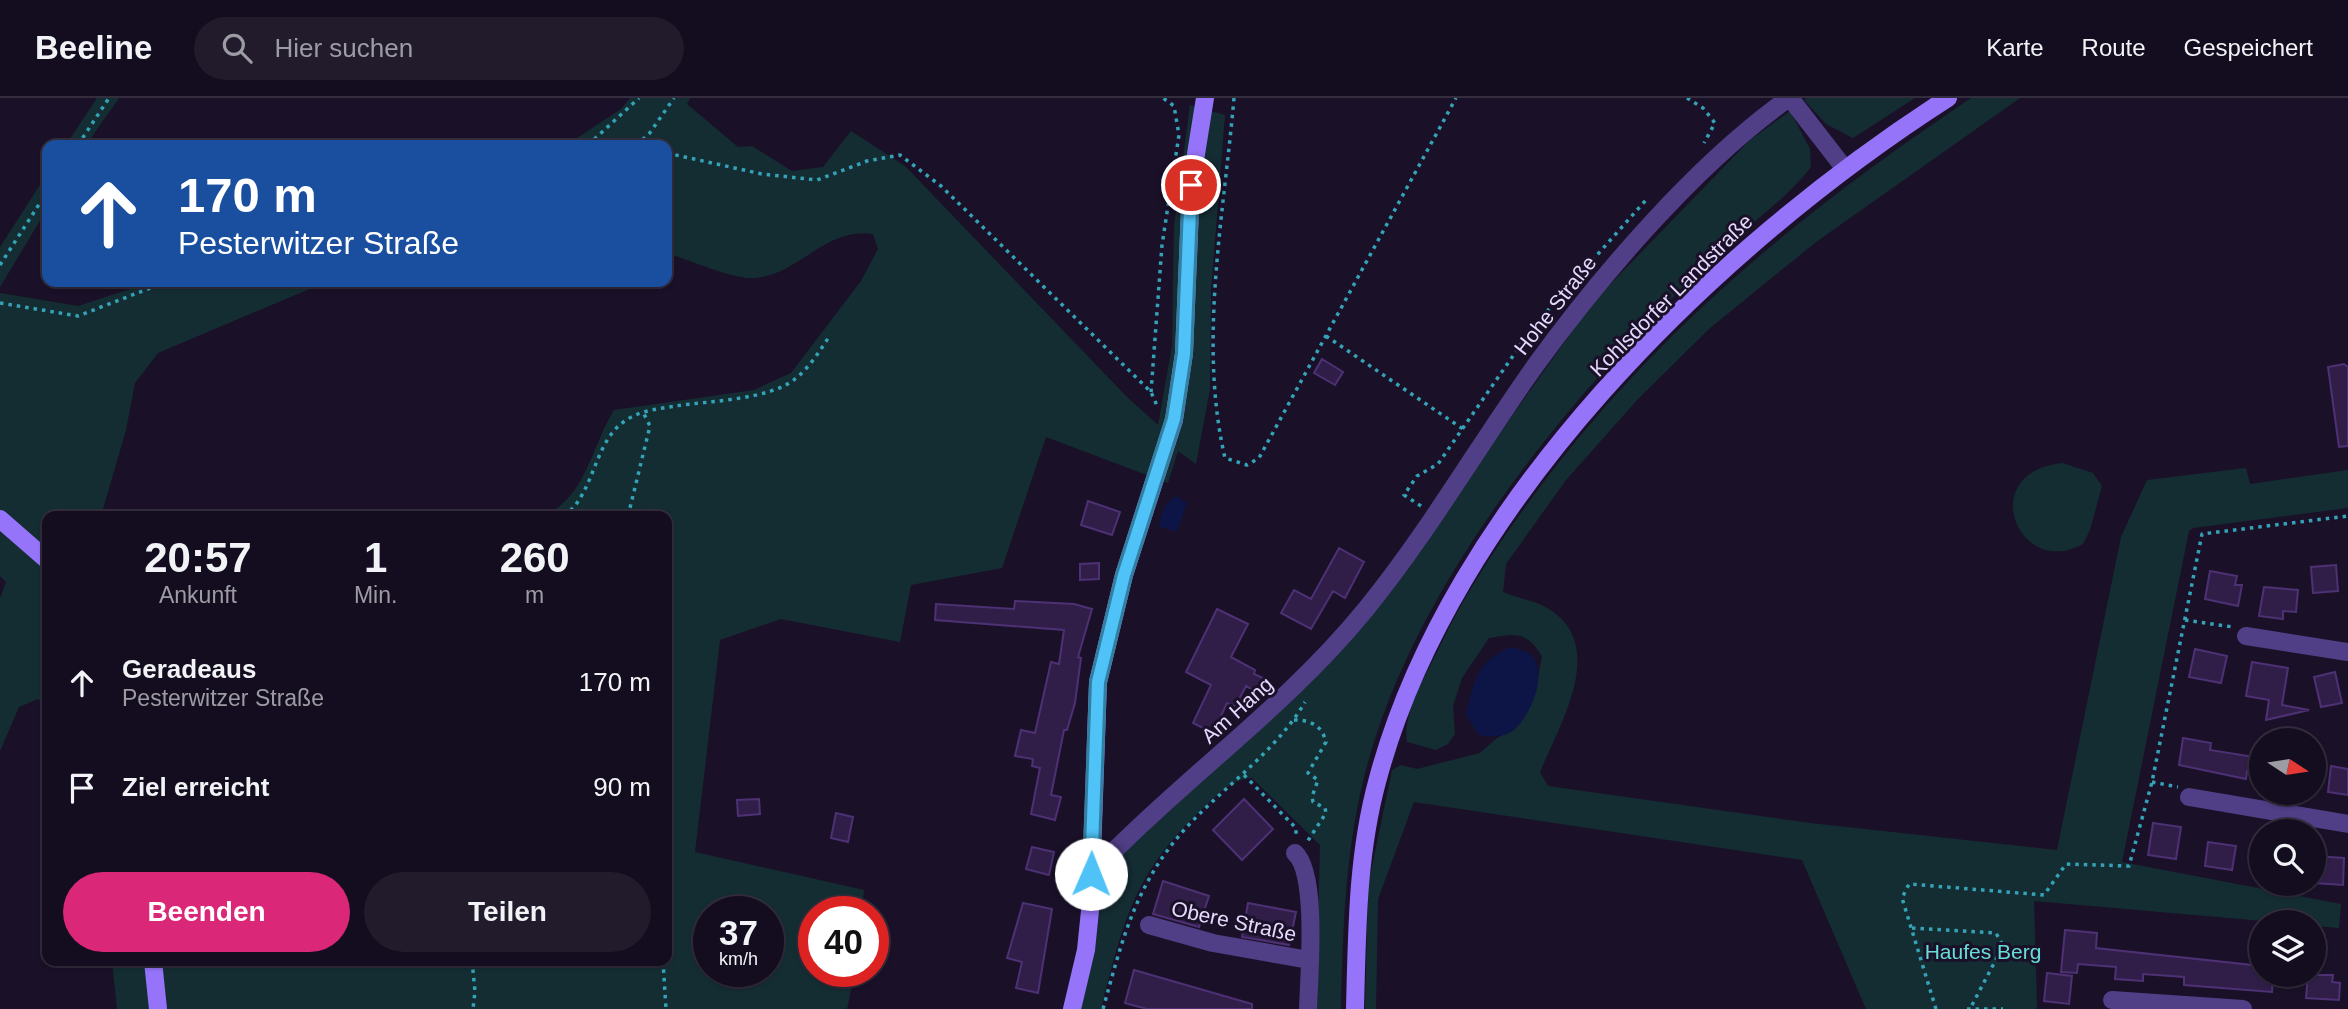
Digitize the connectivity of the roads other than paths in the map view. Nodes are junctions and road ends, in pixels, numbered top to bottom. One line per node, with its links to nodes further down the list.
1 (1205, 98): 13 (street)
2 (1789, 98): 4 (street, Hohe Straße); 7 (street, Hohe Straße)
3 (1948, 98): 4 (street, Kohlsdorfer Landstraße)
4 (1845, 169): 21 (street, Kohlsdorfer Landstraße)
5 (0, 519): 6 (street)
6 (42, 557)
7 (1394, 573): 13 (street, Am Hang)
8 (2246, 636): 9 (street)
9 (2348, 652)
10 (2189, 797): 11 (street)
11 (2348, 824)
12 (1295, 853): 15 (street, Obere Straße)
13 (1092, 855): 19 (street)
14 (1149, 925): 15 (street, Obere Straße)
15 (1309, 960): 20 (street, Obere Straße)
16 (154, 966): 18 (street)
17 (2112, 1000): 22 (street)
18 (158, 1009)
19 (1072, 1009)
20 (1308, 1009)
21 (1354, 1009)
22 (2243, 1009)

